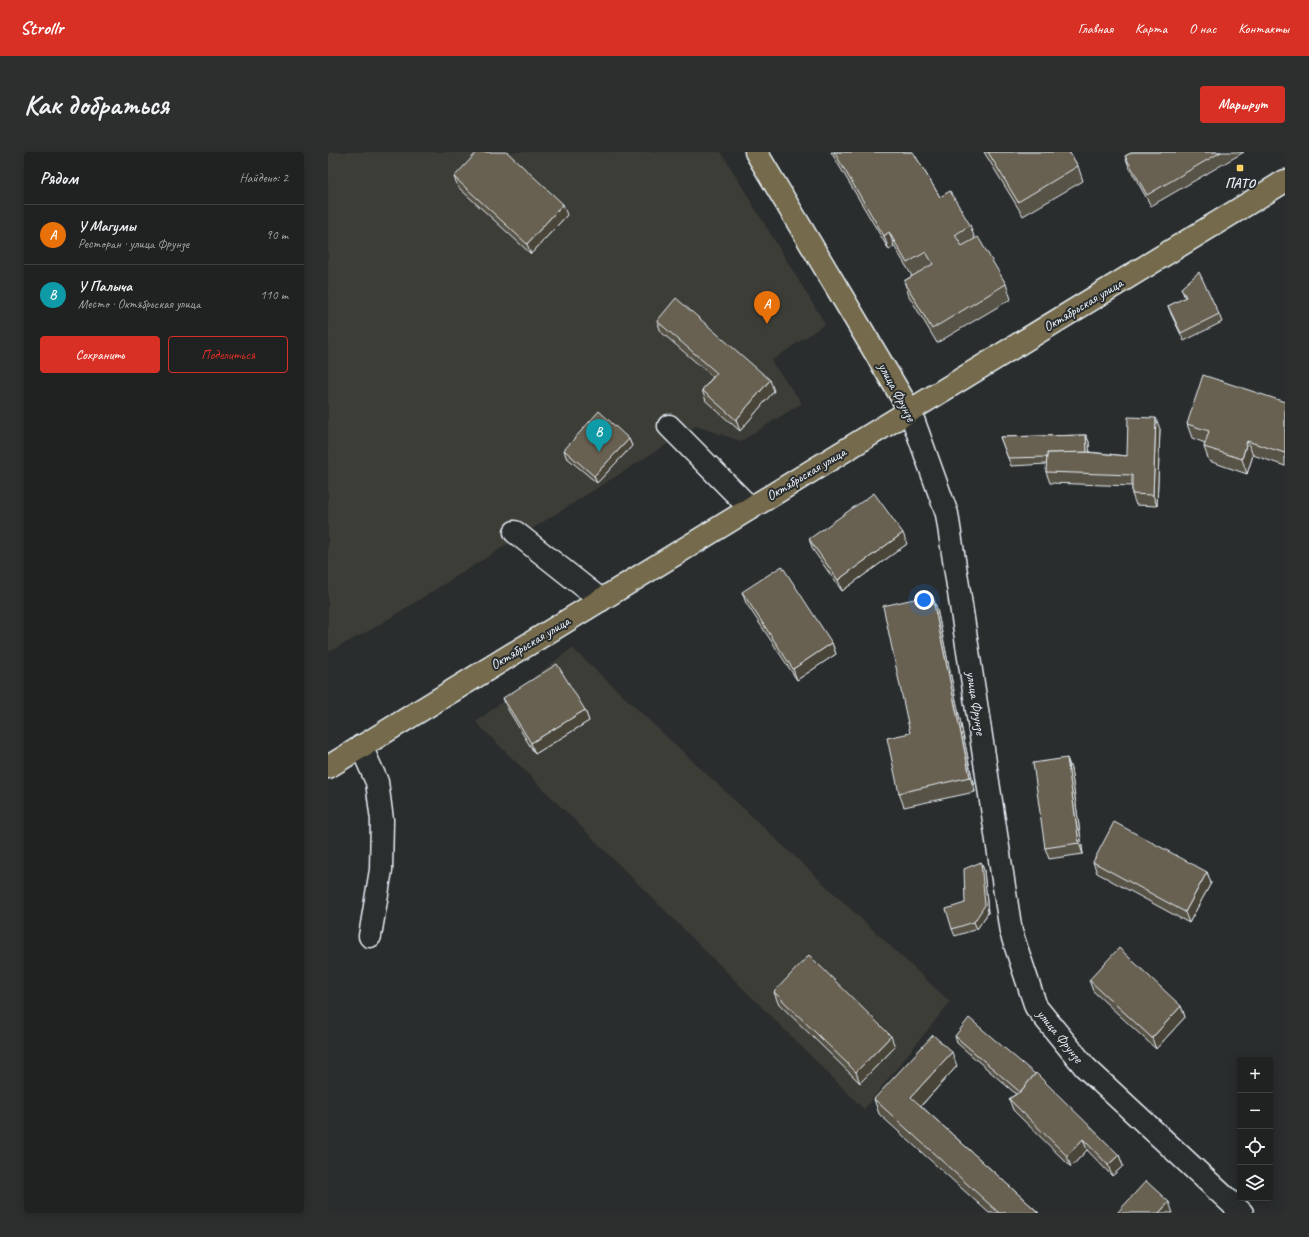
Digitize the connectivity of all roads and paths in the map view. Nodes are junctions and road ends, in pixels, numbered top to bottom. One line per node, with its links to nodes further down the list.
1 (756, 152): 3 (main road, улица Фрунзе)
2 (1285, 181): 3 (main road, Октябрьская улица)
3 (910, 410): 5 (main road, Октябрьская улица); 11 (street, улица Фрунзе)
4 (669, 426): 5 (street)
5 (750, 508): 7 (main road, Октябрьская улица)
6 (515, 532): 7 (street)
7 (601, 600): 8 (main road, Октябрьская улица)
8 (361, 746): 9 (main road, Октябрьская улица); 10 (street)
9 (328, 766)
10 (370, 936)
11 (1242, 1213)

